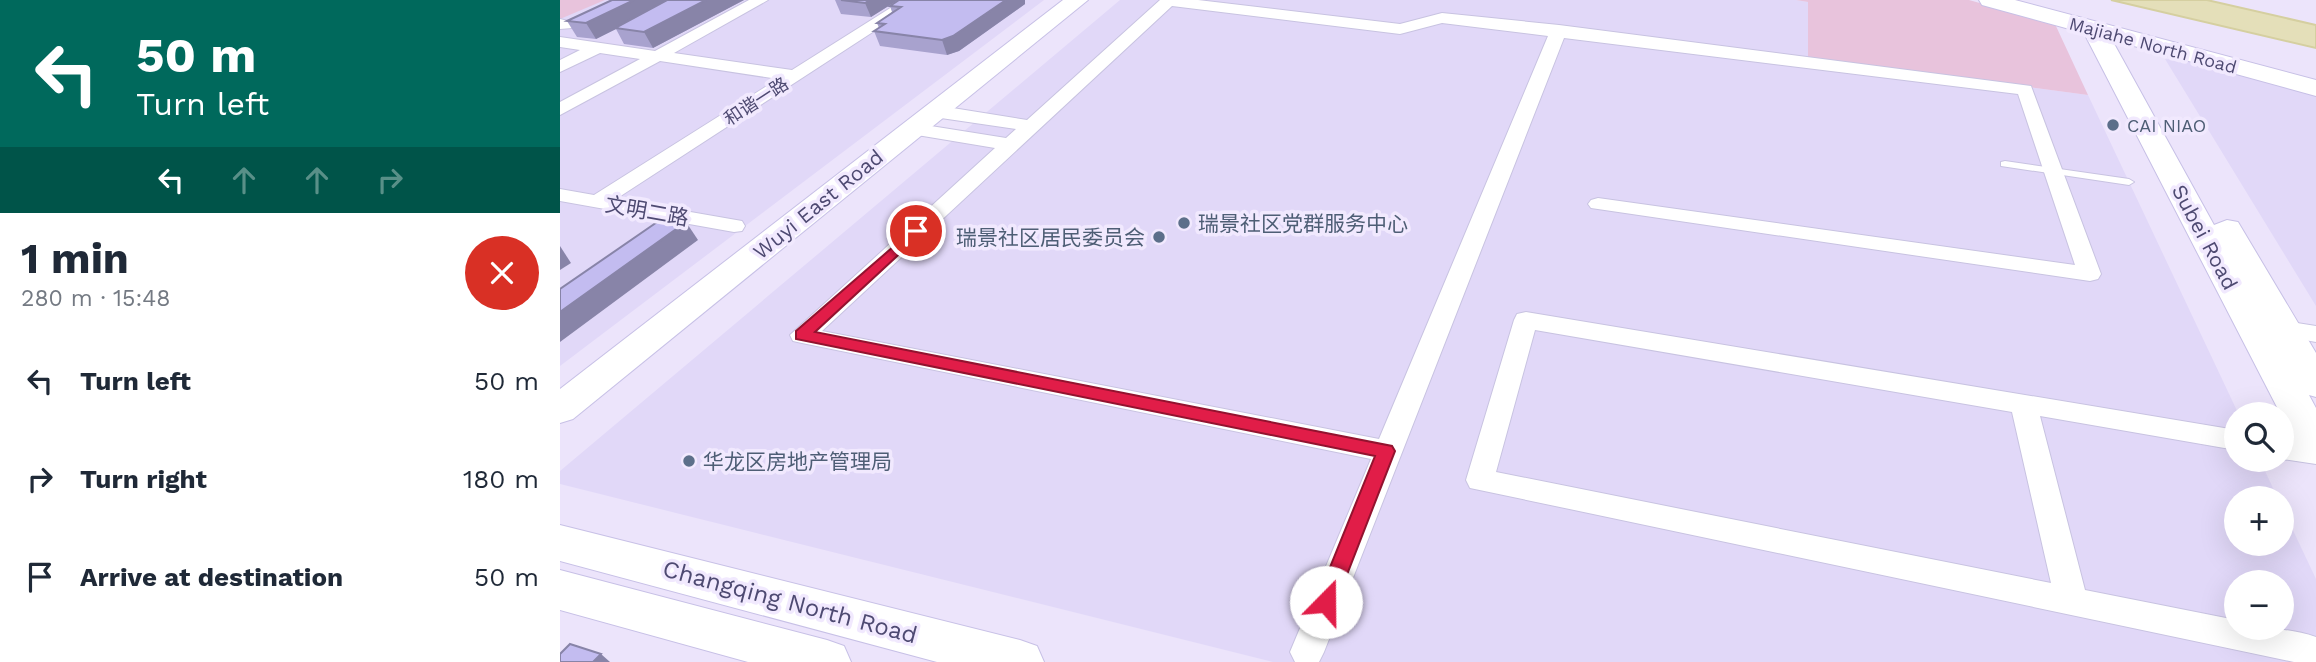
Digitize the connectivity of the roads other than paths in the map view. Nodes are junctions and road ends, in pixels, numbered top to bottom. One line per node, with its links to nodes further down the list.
1 (760, 0): 10 (street)
2 (914, 0): 12 (street, 和谐一路)
3 (1990, 0): 6 (street, Majiahe North Road)
4 (1069, 1): 15 (street, Wuyi East Road); 27 (street, Wuyi East Road)
5 (1559, 30): 16 (street); 19 (street); 33 (street)
6 (2105, 32): 13 (street, Majiahe North Road); 25 (street, Subei Road); 31 (street, Subei Road)
7 (621, 36): 9 (street)
8 (560, 42): 9 (street)
9 (597, 48): 10 (street); 11 (street)
10 (657, 56): 12 (street); 14 (street)
11 (560, 67)
12 (795, 76): 22 (street, 和谐一路)
13 (2316, 88)
14 (560, 109)
15 (923, 120): 16 (street); 17 (street); 29 (street, Wuyi East Road)
16 (1031, 126): 17 (street)
17 (1011, 145): 33 (street)
18 (2005, 164): 19 (lane)
19 (2055, 173): 20 (lane); 23 (street)
20 (2129, 182)
21 (560, 195): 22 (street, 文明二路)
22 (597, 202): 24 (street, 文明二路)
23 (1598, 204)
24 (734, 226)
25 (2303, 341): 26 (street, Subei Road)
26 (2316, 384)
27 (560, 387)
28 (2023, 404): 30 (street); 37 (street); 37 (street)
29 (560, 409)
30 (2224, 438)
31 (2316, 444)
32 (2294, 450): 34 (street)
33 (1386, 451): 39 (street)
34 (2316, 453)
35 (560, 543): 41 (street, Changqing North Road)
36 (560, 590): 40 (street)
37 (2071, 599): 38 (street)
38 (2309, 650)
39 (1307, 652)
40 (827, 662)
41 (1020, 662)

